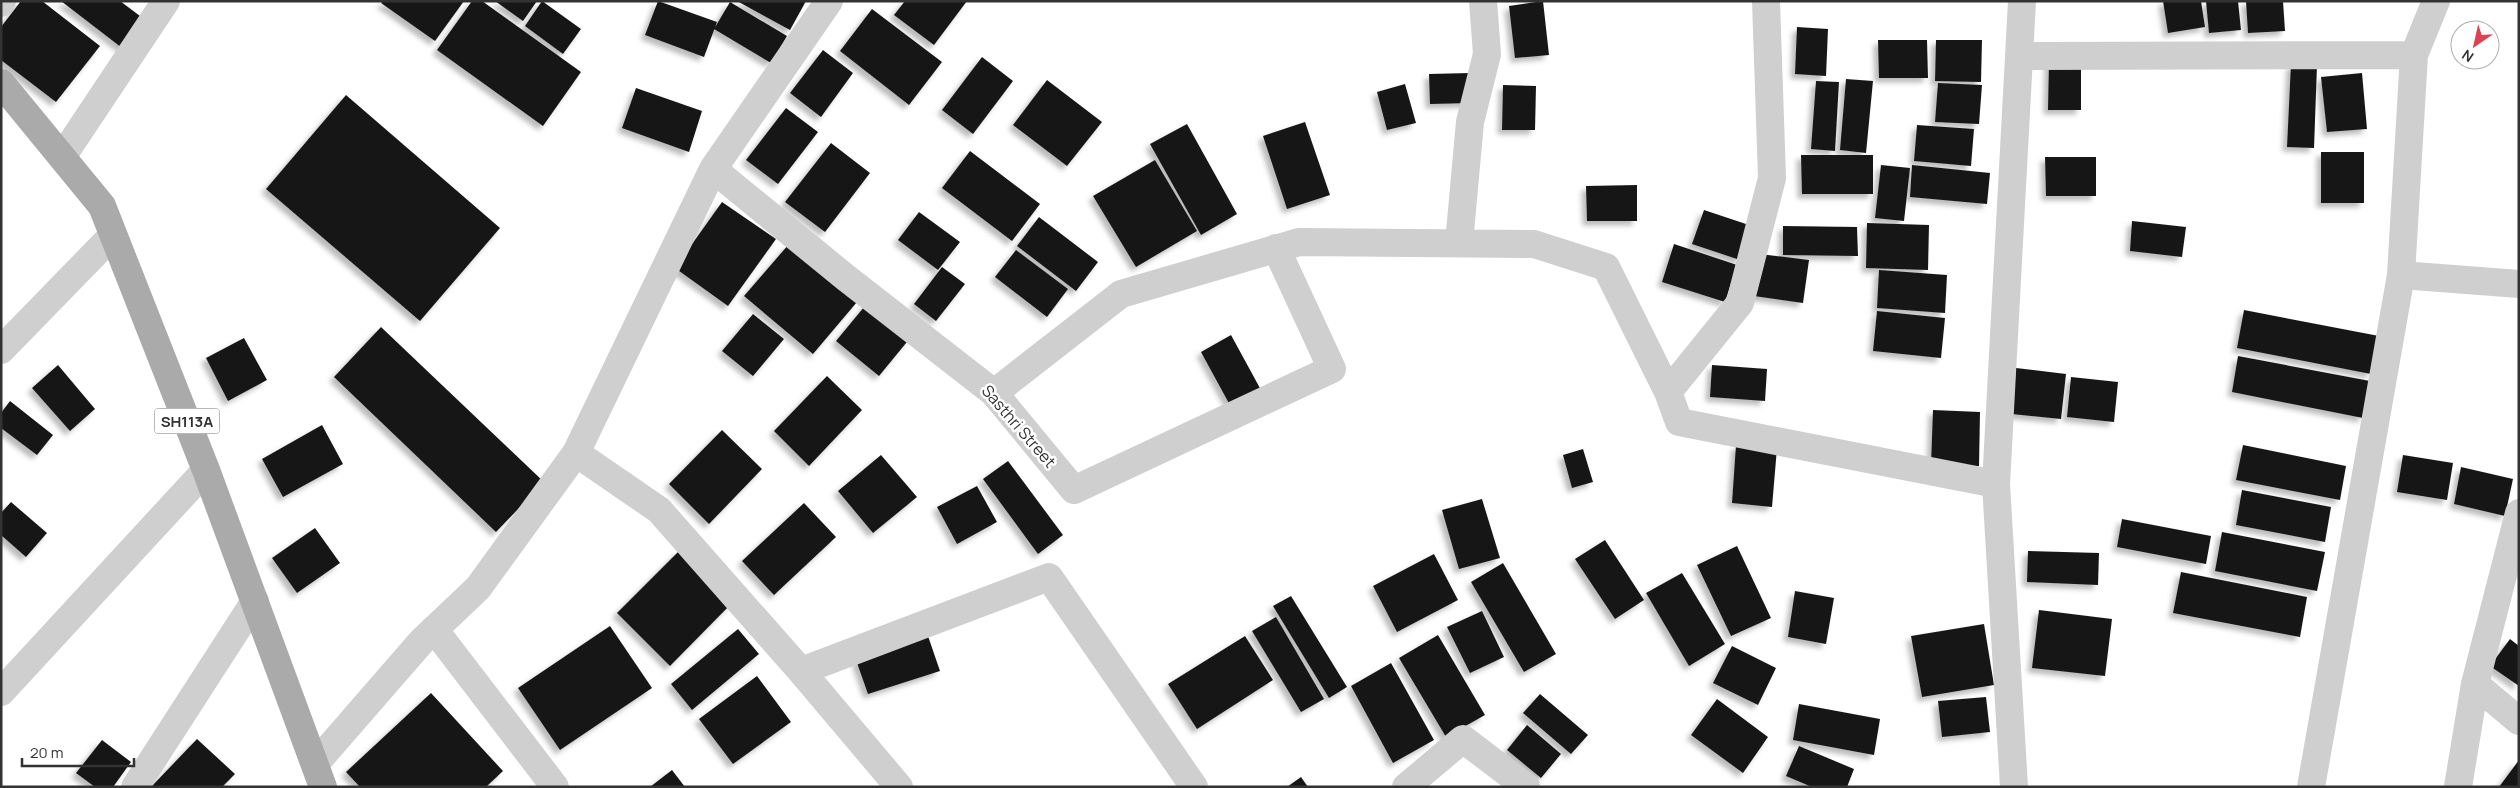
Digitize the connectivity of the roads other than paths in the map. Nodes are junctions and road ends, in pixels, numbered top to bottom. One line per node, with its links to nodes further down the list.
1 (166, 1): 10 (street)
2 (829, 1): 11 (street)
3 (1483, 1): 13 (street)
4 (1766, 1): 18 (street)
5 (2022, 1): 8 (street)
6 (2436, 1): 7 (street)
7 (2414, 55): 8 (street); 15 (street)
8 (2019, 56): 22 (street)
9 (1, 83): 10 (main road, SH113A)
10 (62, 157): 12 (main road, SH113A)
11 (713, 169): 19 (street, Sasthri Street); 20 (street)
12 (113, 235): 17 (street); 21 (main road, SH113A)
13 (1459, 243): 14 (street); 18 (street)
14 (1276, 248): 19 (street); 19 (street, Sasthri Street)
15 (2401, 275): 16 (street); 38 (street)
16 (2519, 284)
17 (1, 350)
18 (1668, 392): 22 (street)
19 (994, 393)
20 (576, 453): 25 (street); 26 (street)
21 (206, 470): 24 (main road, SH113A); 28 (street)
22 (1996, 484): 37 (street)
23 (2519, 513): 27 (street)
24 (255, 601): 30 (main road, SH113A); 31 (street)
25 (434, 629): 30 (street); 32 (street)
26 (801, 671): 33 (street); 34 (street)
27 (2475, 684): 29 (street); 39 (street)
28 (1, 692)
29 (2519, 721)
30 (319, 775)
31 (135, 787)
32 (555, 787)
33 (899, 787)
34 (1194, 787)
35 (1406, 787): 36 (street)
36 (1526, 787)
37 (2014, 787)
38 (2311, 787)
39 (2458, 787)

